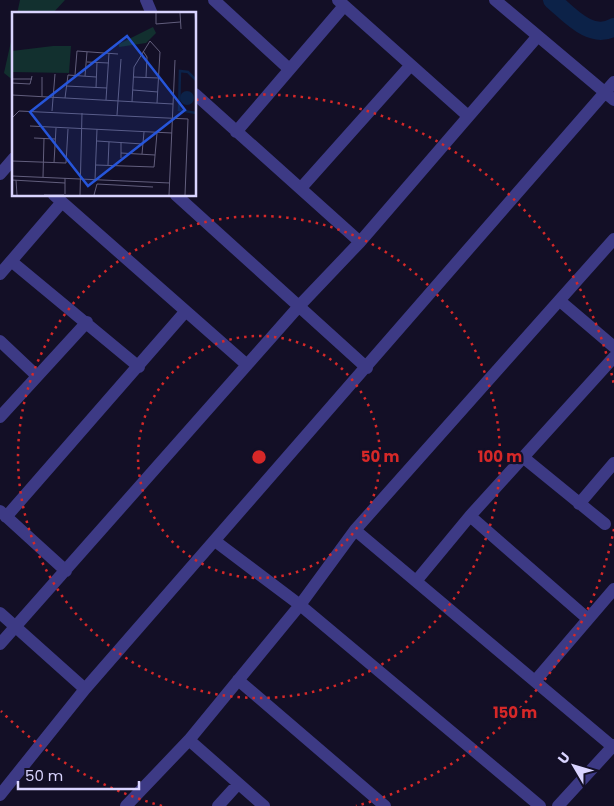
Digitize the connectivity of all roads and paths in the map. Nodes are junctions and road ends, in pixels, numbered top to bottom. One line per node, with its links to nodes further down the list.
1 (146, 0): 5 (street)
2 (214, 0): 8 (street)
3 (495, 0): 6 (street)
4 (341, 3): 7 (street); 8 (street)
5 (151, 12)
6 (537, 37): 11 (street); 12 (street)
7 (410, 66): 12 (street); 16 (street)
8 (288, 68): 13 (street)
9 (614, 82): 11 (street)
10 (196, 95): 13 (street)
11 (610, 96): 32 (street)
12 (468, 116): 20 (street)
13 (236, 132): 16 (street)
14 (12, 160): 15 (street)
15 (0, 174)
16 (302, 188): 20 (street)
17 (177, 196): 24 (street)
18 (58, 198): 21 (street); 25 (street)
19 (614, 239): 23 (street)
20 (360, 242): 24 (street)
21 (11, 261): 22 (street); 26 (street)
22 (0, 274)
23 (560, 301): 28 (street); 41 (street)
24 (300, 305): 30 (street); 32 (street)
25 (186, 312): 30 (street); 31 (street)
26 (87, 322): 31 (street); 33 (street)
27 (0, 342): 33 (street)
28 (614, 347)
29 (614, 357): 35 (street)
30 (247, 365): 43 (street)
31 (139, 367): 38 (street)
32 (367, 368): 42 (street)
33 (36, 375): 34 (street)
34 (0, 416)
35 (524, 458): 37 (street); 39 (street)
36 (614, 463): 37 (street)
37 (579, 504): 40 (street)
38 (3, 514): 43 (street)
39 (470, 516): 44 (street); 48 (street)
40 (605, 524)
41 (356, 530): 44 (street); 46 (street)
42 (215, 542): 46 (street); 53 (street)
43 (66, 571): 49 (street)
44 (417, 580): 52 (street)
45 (614, 588): 48 (street)
46 (300, 605): 51 (street); 62 (street)
47 (0, 613): 49 (street)
48 (588, 619): 52 (street)
49 (16, 628): 50 (street); 53 (street)
50 (0, 644)
51 (238, 680): 54 (street); 61 (street)
52 (536, 680): 55 (street)
53 (85, 689): 57 (street)
54 (189, 740): 56 (street); 58 (street)
55 (613, 746): 63 (street)
56 (238, 784): 59 (street); 60 (street)
57 (0, 795)
58 (126, 806)
59 (218, 806)
60 (264, 806)
61 (384, 806)
62 (540, 806)
63 (558, 806)

